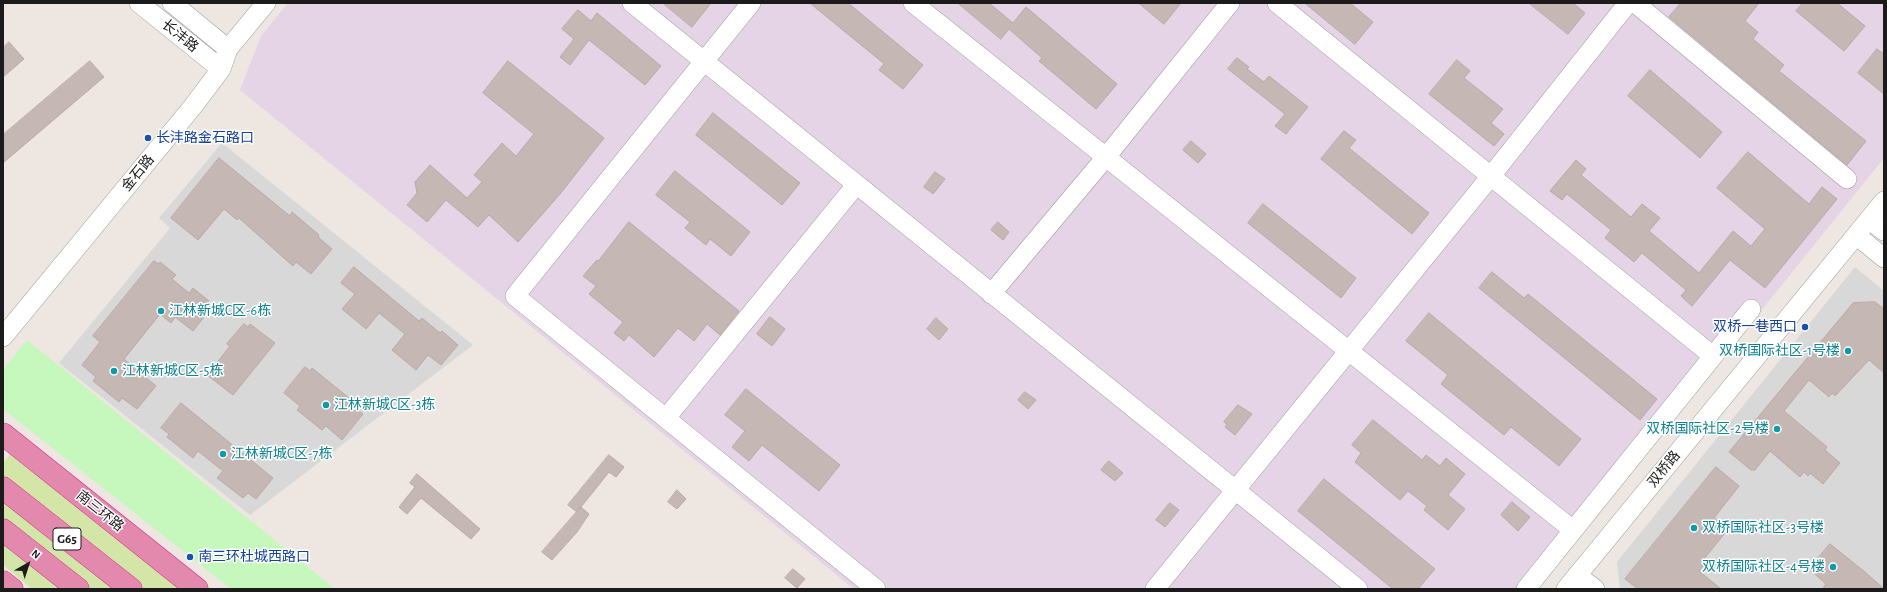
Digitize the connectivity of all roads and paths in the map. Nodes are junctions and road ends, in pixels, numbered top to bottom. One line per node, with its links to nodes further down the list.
1 (139, 3): 13 (street, 长沣路)
2 (172, 3): 11 (street, 长沣路)
3 (266, 3): 11 (street, 金石路)
4 (632, 3): 12 (street)
5 (751, 3): 12 (street)
6 (913, 3): 14 (street)
7 (1230, 3): 14 (street)
8 (1277, 3): 15 (street)
9 (1628, 3): 15 (street)
10 (1635, 3): 16 (street)
11 (228, 49): 13 (street, 金石路)
12 (703, 61): 17 (street); 28 (street)
13 (221, 69): 25 (street, 金石路)
14 (1106, 157): 23 (street); 26 (street)
15 (1491, 176): 26 (street); 27 (street)
16 (1847, 179)
17 (856, 185): 23 (street); 28 (street)
18 (1884, 201): 19 (street, 双桥路)
19 (1869, 219): 20 (street); 21 (street, 双桥路)
20 (1884, 231)
21 (1856, 235): 22 (street); 35 (street, 双桥路)
22 (1884, 258)
23 (991, 294): 31 (street)
24 (1751, 309): 27 (street)
25 (3, 337)
26 (1348, 352): 31 (street); 33 (street)
27 (1712, 356): 33 (street)
28 (666, 418): 40 (street)
29 (3, 434): 39 (highway, 南三环路)
30 (3, 488): 38 (highway, G65)
31 (1236, 489): 41 (street); 42 (street)
32 (3, 530): 37 (highway, G65)
33 (1573, 530): 43 (street)
34 (3, 582): 36 (highway)
35 (1572, 582): 44 (street)
36 (12, 589)
37 (78, 589)
38 (130, 589)
39 (196, 589)
40 (876, 589)
41 (1156, 589)
42 (1358, 589)
43 (1526, 589)
44 (1595, 589)

